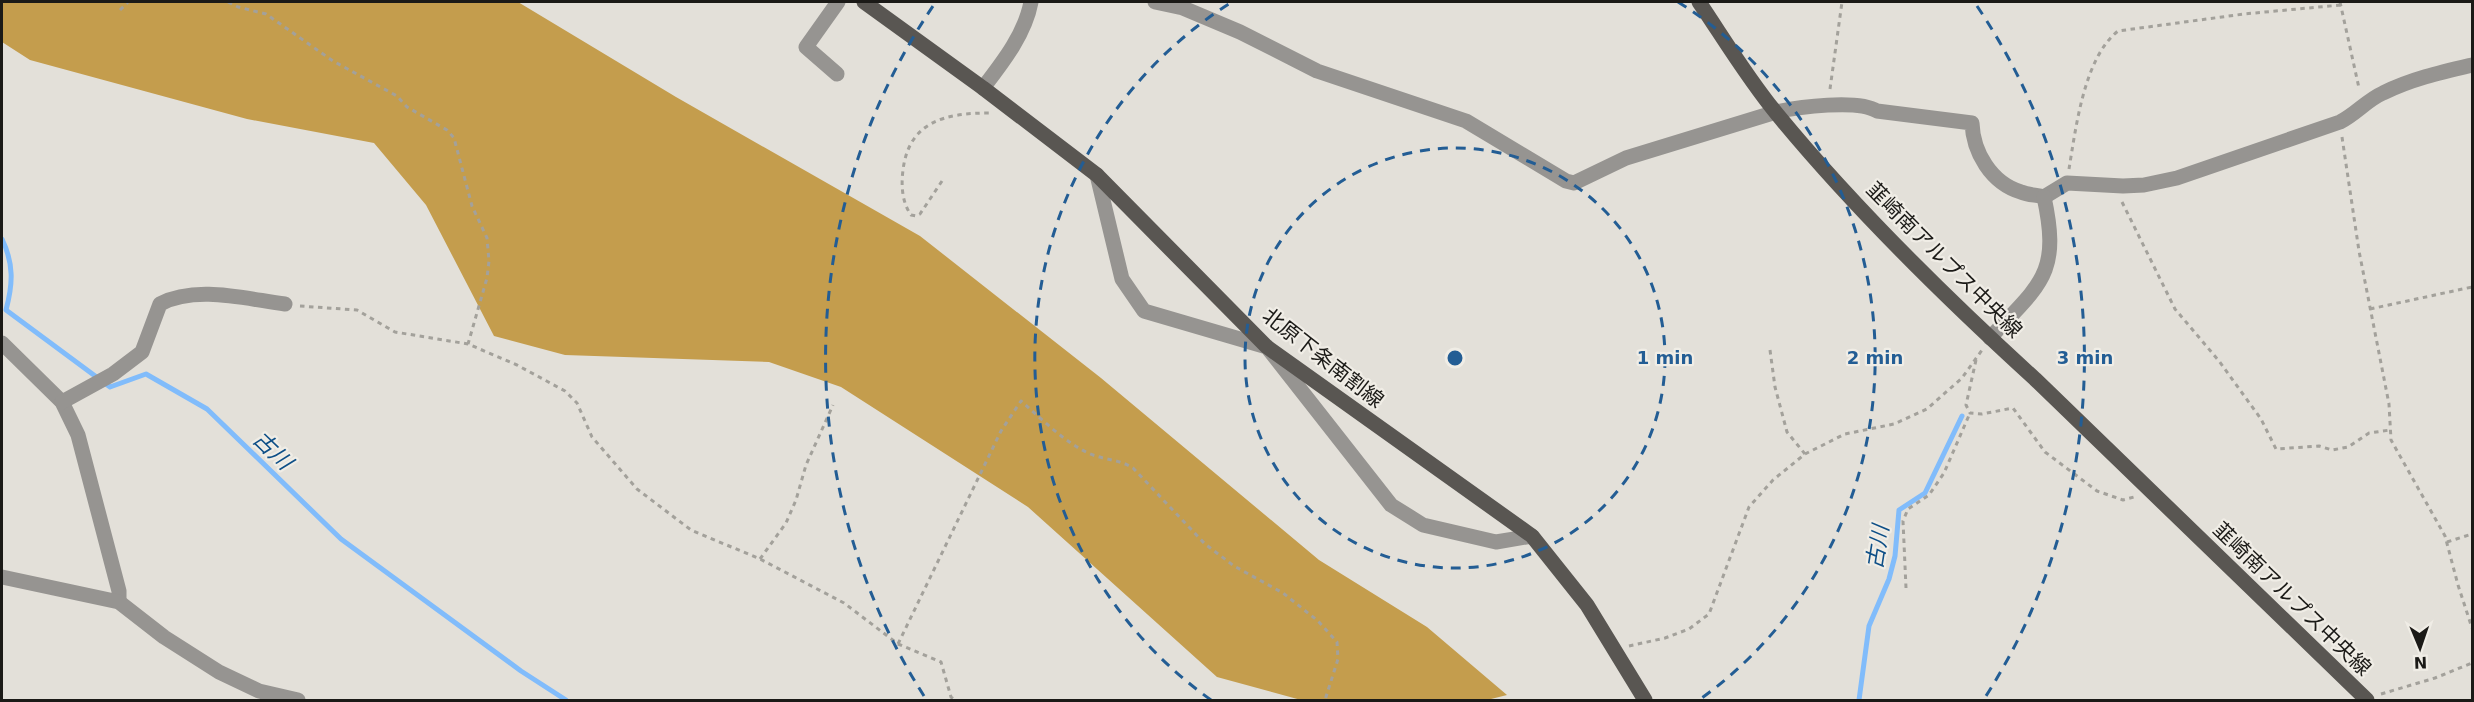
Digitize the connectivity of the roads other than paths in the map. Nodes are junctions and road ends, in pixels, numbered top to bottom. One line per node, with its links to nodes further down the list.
1 (838, 2): 7 (street)
2 (864, 2): 8 (main road, 北原下条南割線)
3 (1155, 2): 9 (street)
4 (1699, 2): 9 (main road, 韮崎南アルプス中央線)
5 (1033, 3): 8 (street)
6 (2472, 65): 11 (street)
7 (837, 74)
8 (983, 88): 10 (main road, 北原下条南割線)
9 (1776, 112): 11 (street); 13 (main road, 韮崎南アルプス中央線)
10 (1096, 175): 15 (main road, 北原下条南割線); 15 (street)
11 (2044, 196): 13 (street)
12 (285, 304): 16 (street)
13 (1990, 338): 20 (main road, 韮崎南アルプス中央線)
14 (2, 343): 16 (street)
15 (1267, 347): 17 (main road, 北原下条南割線); 17 (street)
16 (62, 402): 19 (street)
17 (1532, 536): 22 (main road, 北原下条南割線)
18 (2, 577): 19 (street)
19 (119, 602): 21 (street)
20 (2366, 699)
21 (298, 700)
22 (1645, 700)

